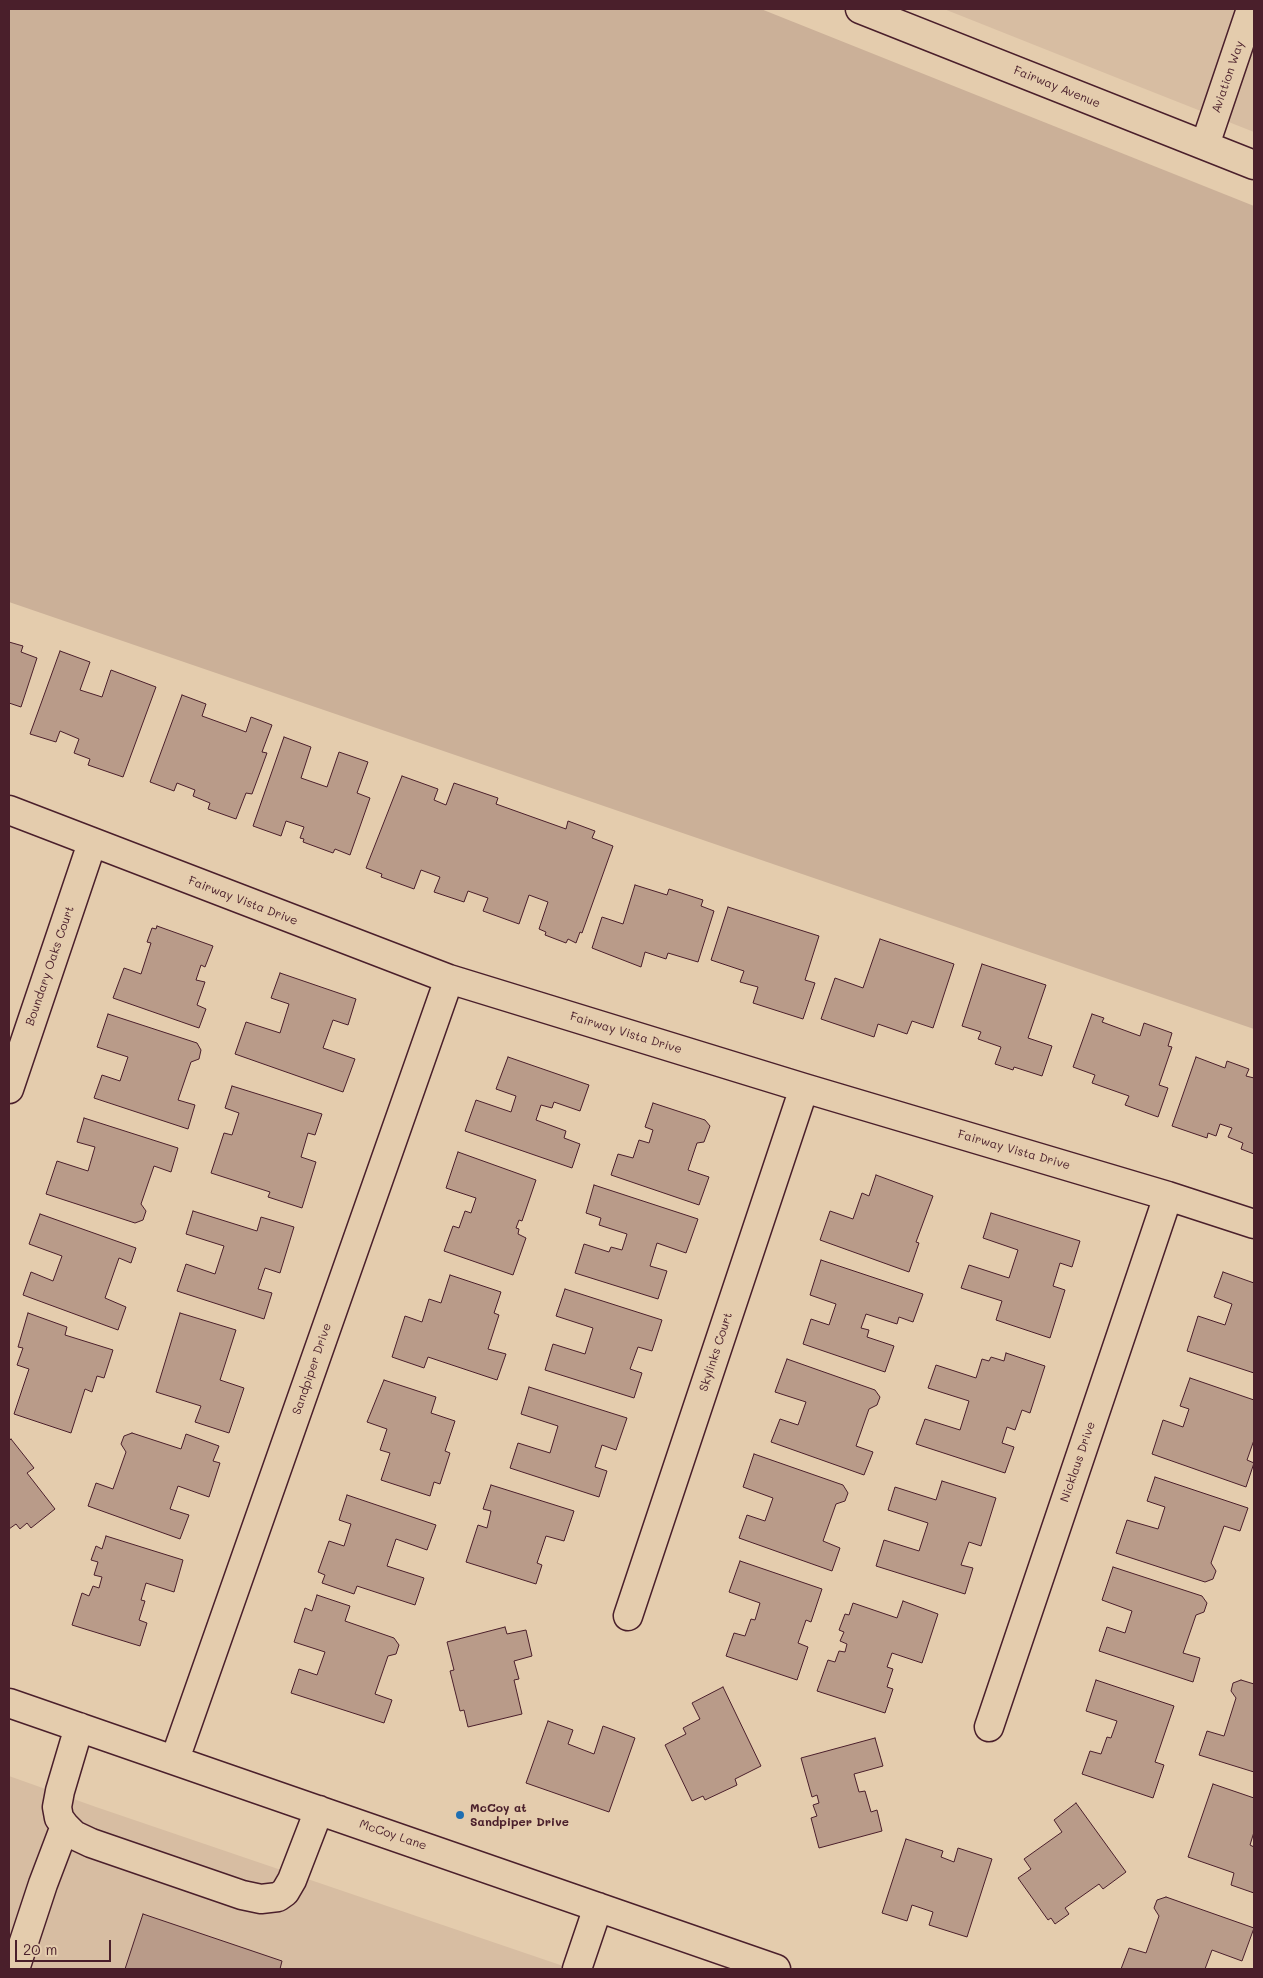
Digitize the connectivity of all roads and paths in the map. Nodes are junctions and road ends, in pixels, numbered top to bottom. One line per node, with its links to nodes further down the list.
1 (860, 9): 3 (street, Fairway Avenue)
2 (1251, 9): 3 (street, Aviation Way)
3 (1205, 146): 4 (street, Fairway Avenue)
4 (1254, 165)
5 (9, 810): 6 (street, Fairway Vista Drive)
6 (92, 844): 7 (street, Fairway Vista Drive); 9 (street, Boundary Oaks Court)
7 (449, 979): 8 (street, Fairway Vista Drive); 16 (street, Sandpiper Drive)
8 (804, 1088): 10 (street, Fairway Vista Drive); 12 (street, Skylinks Court)
9 (9, 1089)
10 (1168, 1196): 11 (street, Fairway Vista Drive); 15 (street, Nicklaus Drive)
11 (1254, 1224)
12 (628, 1616)
13 (9, 1703): 14 (street, McCoy Lane)
14 (79, 1727): 16 (street, McCoy Lane); 18 (street)
15 (989, 1727)
16 (175, 1759): 17 (street, McCoy Lane)
17 (319, 1810): 18 (street); 19 (street, McCoy Lane)
18 (65, 1826): 20 (street)
19 (598, 1907): 21 (street); 22 (street, McCoy Lane)
20 (15, 1969)
21 (577, 1969)
22 (776, 1969)

